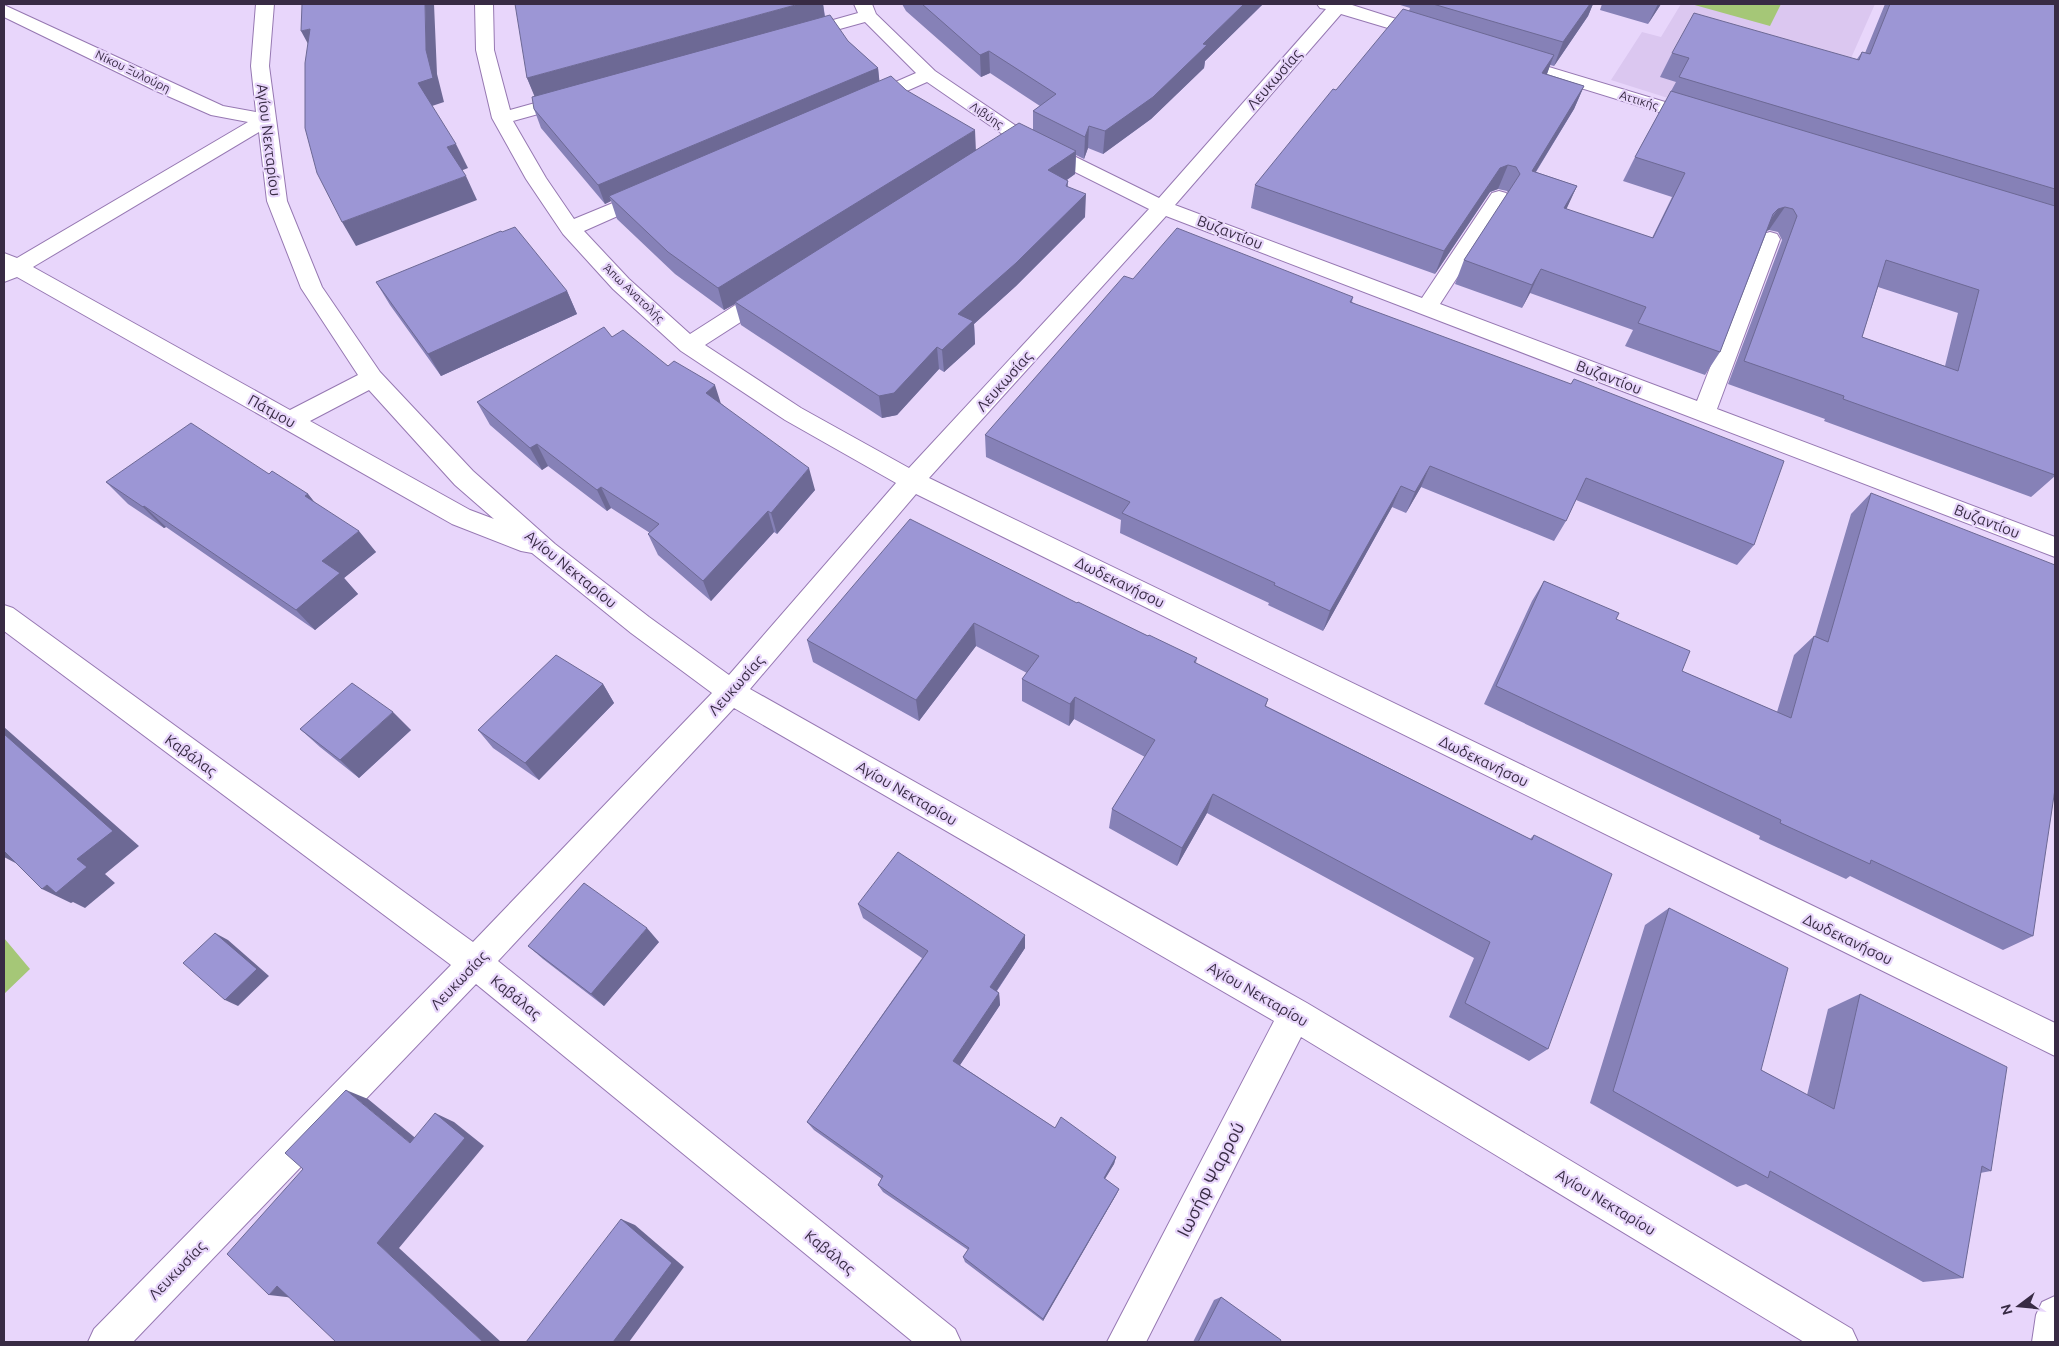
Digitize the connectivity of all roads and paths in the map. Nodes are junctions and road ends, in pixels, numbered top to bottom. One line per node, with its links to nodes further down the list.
1 (265, 4): 13 (street, Αγίου Νεκταρίου)
2 (484, 4): 12 (street, Άπω Ανατολής)
3 (1334, 5): 7 (street); 17 (street, Λευκωσίας)
4 (4, 10): 13 (street, Νίκου Ξυλούρη)
5 (866, 10): 6 (street); 9 (street, Λιβύης)
6 (784, 39)
7 (1448, 41)
8 (1495, 56): 14 (street, Αττικής)
9 (928, 75): 11 (street); 17 (street, Λιβύης)
10 (586, 94): 12 (street)
11 (848, 110)
12 (502, 118): 18 (street, Άπω Ανατολής)
13 (266, 119): 20 (street); 24 (street, Αγίου Νεκταρίου)
14 (1711, 122)
15 (668, 186): 18 (street)
16 (1499, 197): 22 (street)
17 (1162, 207): 22 (street, Βυζαντίου); 27 (street, Λευκωσίας)
18 (570, 229): 23 (street, Άπω Ανατολής)
19 (1770, 239): 25 (street)
20 (8, 268): 26 (street, Πάτμου)
21 (788, 282): 23 (street)
22 (1427, 307): 25 (street, Βυζαντίου)
23 (689, 345): 27 (street, Άπω Ανατολής)
24 (372, 378): 26 (street); 29 (street, Αγίου Νεκταρίου)
25 (1704, 413): 28 (street, Βυζαντίου)
26 (290, 421): 29 (street, Πάτμου)
27 (912, 481): 31 (street, Λευκωσίας); 34 (street, Δωδεκανήσου)
28 (2055, 547)
29 (546, 551): 31 (street, Αγίου Νεκταρίου)
30 (4, 616): 32 (street, Καβάλας)
31 (731, 692): 32 (street, Λευκωσίας); 33 (street, Αγίου Νεκταρίου)
32 (474, 963): 36 (street, Λευκωσίας); 37 (street, Καβάλας)
33 (1295, 1015): 38 (street, Ιωσήφ Ψαρρού); 39 (street, Αγίου Νεκταρίου)
34 (2055, 1040)
35 (2055, 1315): 40 (street)
36 (107, 1342)
37 (942, 1342)
38 (1126, 1342)
39 (1839, 1342)
40 (2051, 1342)

